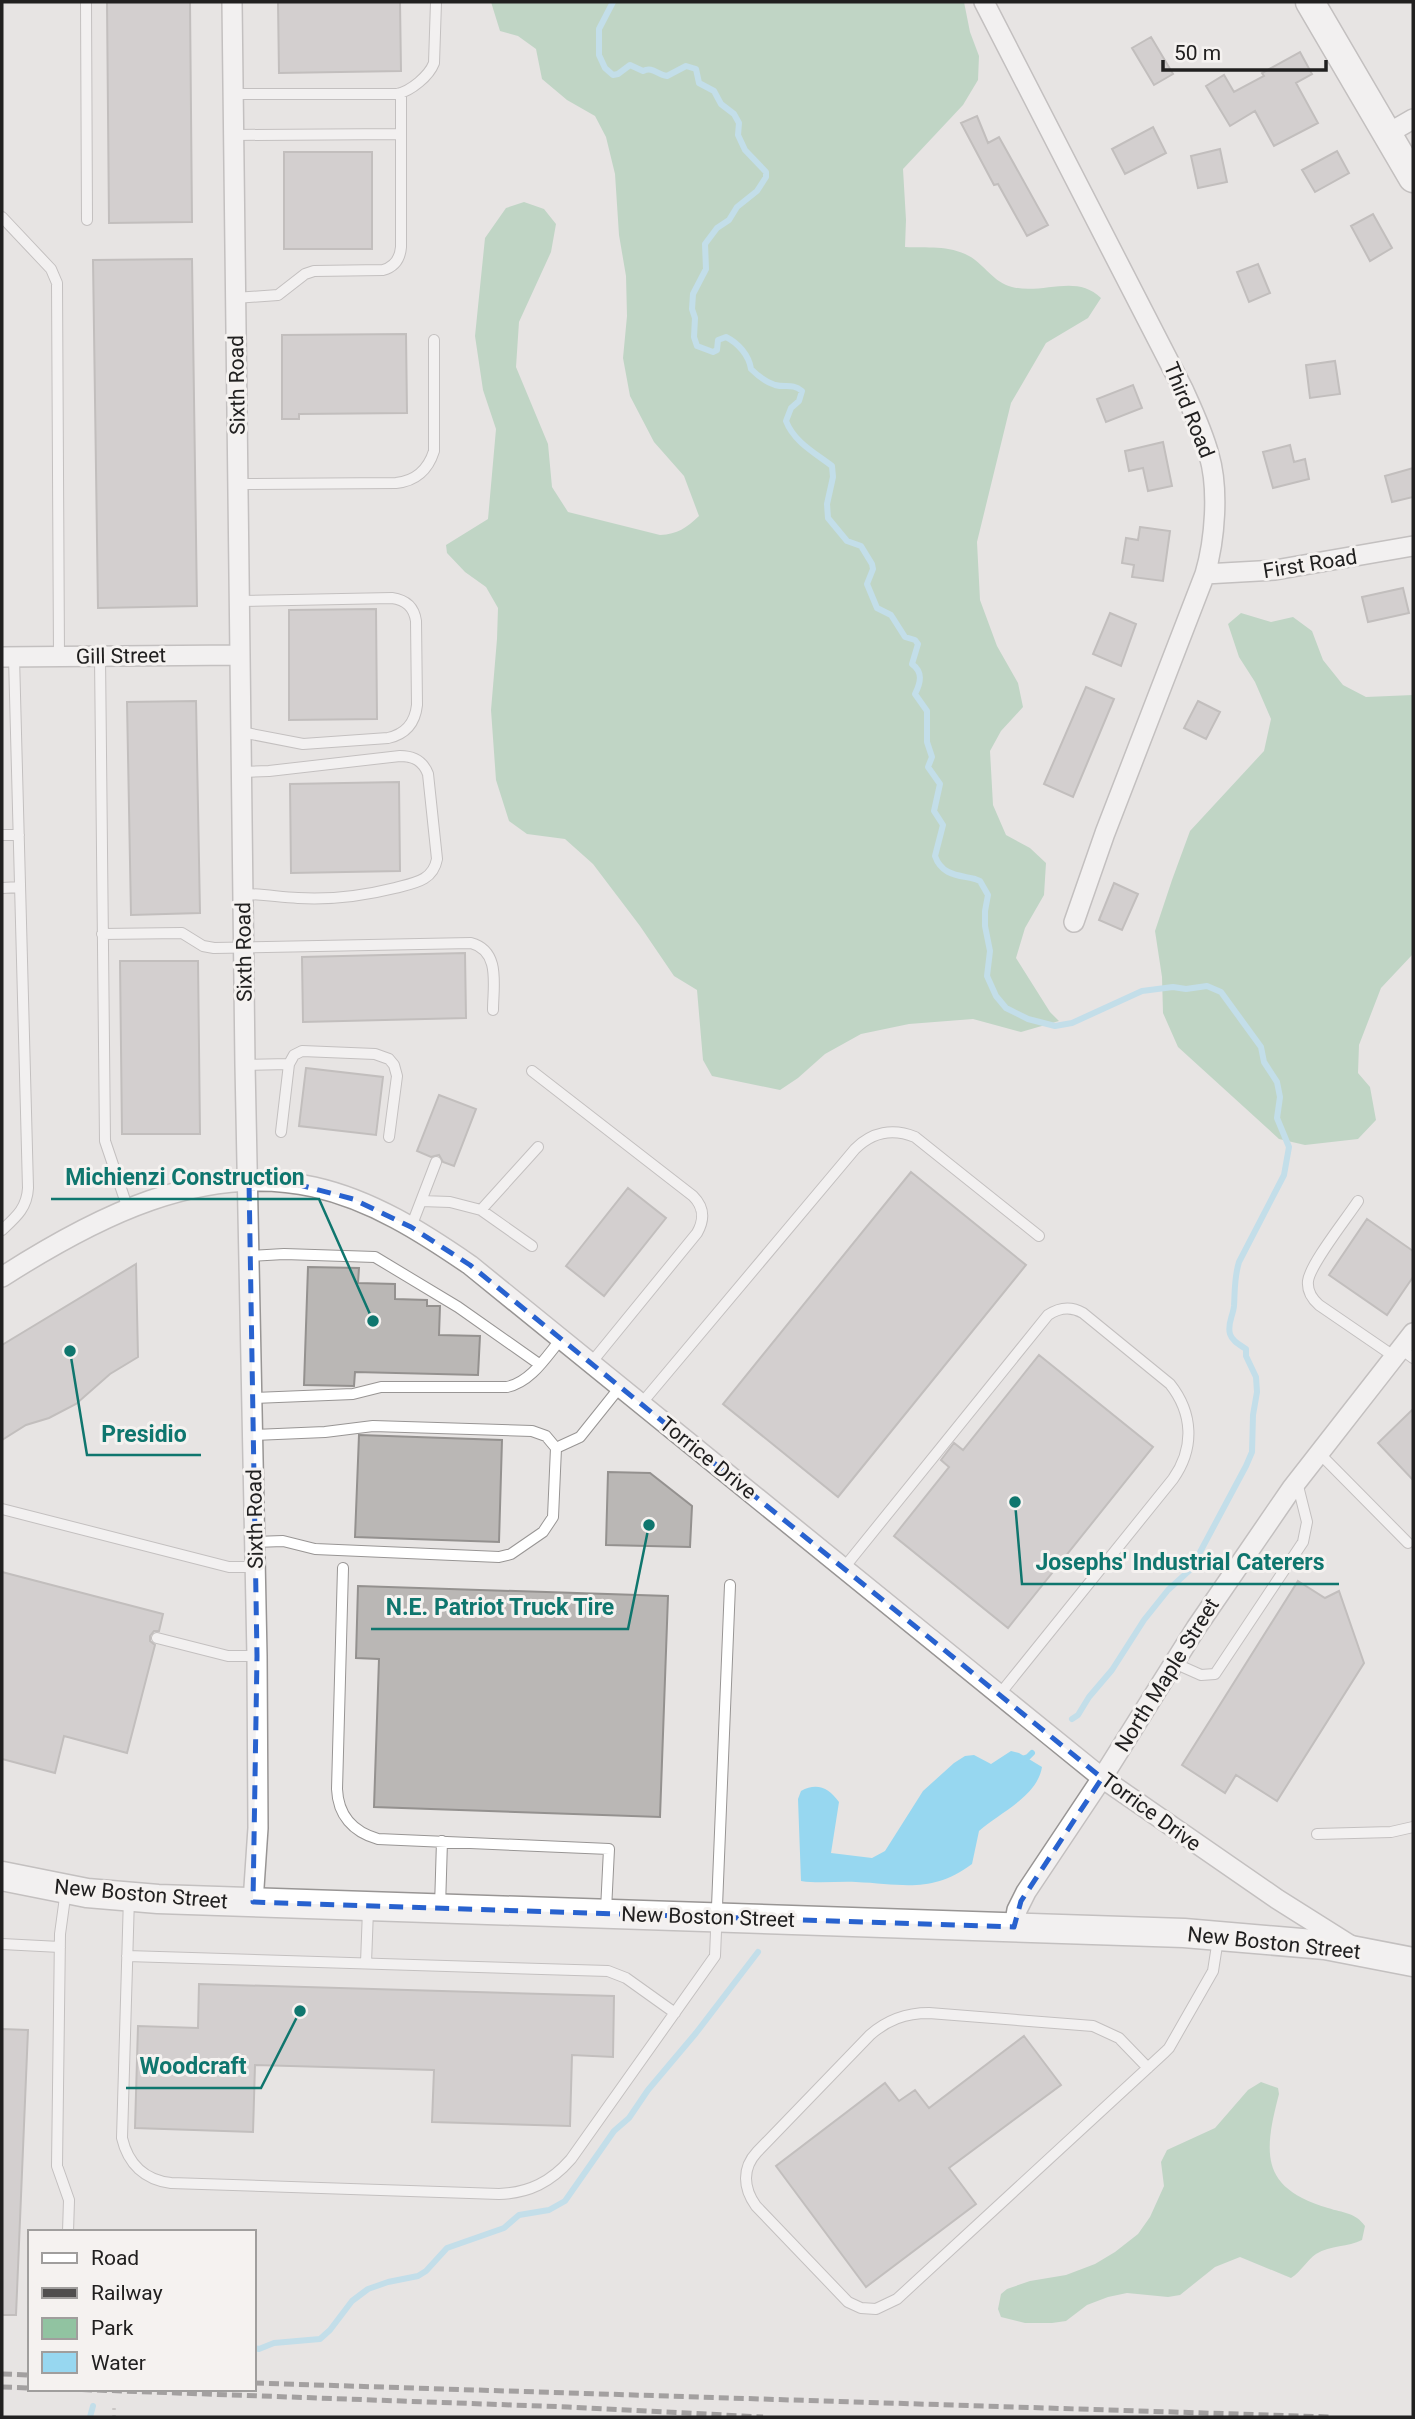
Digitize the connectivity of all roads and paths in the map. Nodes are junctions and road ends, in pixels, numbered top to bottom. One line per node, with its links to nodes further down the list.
1 (86, 2): 14 (lane)
2 (232, 2): 7 (street, Sixth Road)
3 (436, 2): 6 (lane)
4 (984, 2): 19 (street, Third Road)
5 (1310, 2): 10 (main road)
6 (401, 93): 7 (lane); 9 (lane)
7 (233, 94): 11 (street, Sixth Road)
8 (1413, 119): 10 (street)
9 (401, 134): 11 (lane); 15 (lane)
10 (1387, 134): 12 (main road)
11 (233, 135): 15 (street, Sixth Road)
12 (1413, 178)
13 (2, 217): 22 (lane)
14 (87, 220)
15 (236, 298): 17 (street, Sixth Road)
16 (434, 340): 17 (lane)
17 (238, 484): 20 (street, Sixth Road)
18 (1413, 546): 19 (street, First Road)
19 (1205, 574): 32 (street, Third Road)
20 (239, 601): 21 (street, Sixth Road); 25 (lane)
21 (240, 655): 23 (street, Gill Street); 25 (street, Sixth Road)
22 (59, 656): 23 (street, Gill Street); 24 (street, Gill Street)
23 (100, 656): 33 (lane)
24 (8, 657): 28 (lane)
25 (241, 732): 26 (street, Sixth Road)
26 (242, 772): 31 (street, Sixth Road); 31 (lane)
27 (2, 835): 28 (lane)
28 (19, 835): 29 (lane)
29 (20, 887): 30 (lane); 49 (lane)
30 (2, 888)
31 (243, 894): 34 (street, Sixth Road)
32 (1074, 922)
33 (102, 934): 34 (lane); 46 (lane)
34 (244, 948): 35 (lane); 37 (street, Sixth Road)
35 (493, 1010)
36 (289, 1064): 37 (lane); 39 (lane); 40 (lane)
37 (245, 1065): 43 (street, Sixth Road)
38 (532, 1071): 57 (lane)
39 (281, 1132)
40 (389, 1137)
41 (538, 1147): 47 (lane)
42 (436, 1162): 44 (lane)
43 (248, 1181): 46 (street, Torrice Drive); 48 (street, Torrice Drive); 52 (street, Sixth Road)
44 (421, 1201): 47 (lane); 48 (lane)
45 (1358, 1201): 56 (lane)
46 (128, 1209): 53 (street, Torrice Drive)
47 (481, 1210): 51 (lane)
48 (411, 1227): 55 (street, Torrice Drive)
49 (2, 1230)
50 (1039, 1236): 61 (lane)
51 (532, 1246)
52 (250, 1256): 58 (lane); 60 (street, Sixth Road)
53 (2, 1278)
54 (1413, 1333): 56 (street, North Maple Street)
55 (561, 1339): 57 (street, Torrice Drive); 58 (lane)
56 (1403, 1355): 64 (street, North Maple Street)
57 (591, 1363): 59 (street, Torrice Drive)
58 (540, 1364): 60 (lane)
59 (620, 1387): 61 (street, Torrice Drive); 63 (lane)
60 (253, 1398): 62 (street, Sixth Road)
61 (640, 1404): 71 (street, Torrice Drive)
62 (253, 1435): 63 (lane); 67 (street, Sixth Road)
63 (556, 1448): 67 (lane)
64 (1319, 1453): 65 (street, North Maple Street); 68 (lane)
65 (1297, 1482): 75 (street, North Maple Street); 75 (lane)
66 (2, 1509): 69 (lane)
67 (255, 1542): 69 (street, Sixth Road)
68 (1408, 1543)
69 (256, 1566): 74 (street, Sixth Road)
70 (344, 1568): 80 (lane)
71 (843, 1569): 76 (street, Torrice Drive); 76 (lane)
72 (730, 1585): 88 (lane)
73 (157, 1638): 74 (lane)
74 (257, 1656): 84 (street, Sixth Road)
75 (1174, 1663): 77 (street, North Maple Street)
76 (999, 1695): 77 (street, Torrice Drive)
77 (1102, 1778): 89 (street, North Maple Street); 93 (street, Torrice Drive)
78 (1413, 1827): 79 (lane)
79 (1317, 1834)
80 (442, 1841): 86 (lane); 87 (lane)
81 (2, 1876): 82 (main road, New Boston Street)
82 (66, 1889): 83 (main road, New Boston Street); 92 (lane)
83 (129, 1897): 84 (main road, New Boston Street); 94 (lane)
84 (253, 1902): 85 (main road, New Boston Street)
85 (368, 1906): 86 (main road, New Boston Street); 96 (lane)
86 (440, 1908): 87 (main road, New Boston Street)
87 (606, 1913): 88 (main road, New Boston Street)
88 (718, 1917): 89 (main road, New Boston Street); 97 (lane)
89 (1014, 1927): 90 (main road, New Boston Street)
90 (1219, 1935): 93 (main road, New Boston Street); 98 (lane)
91 (2, 1944): 92 (lane)
92 (60, 1947): 99 (lane)
93 (1358, 1950): 95 (main road, New Boston Street)
94 (127, 1956): 96 (lane); 97 (lane)
95 (1413, 1962)
96 (366, 1964): 97 (lane)
97 (675, 2013)
98 (1148, 2068): 98 (lane)
99 (68, 2230)
100 (114, 2403): 101 (path)
101 (114, 2417)

